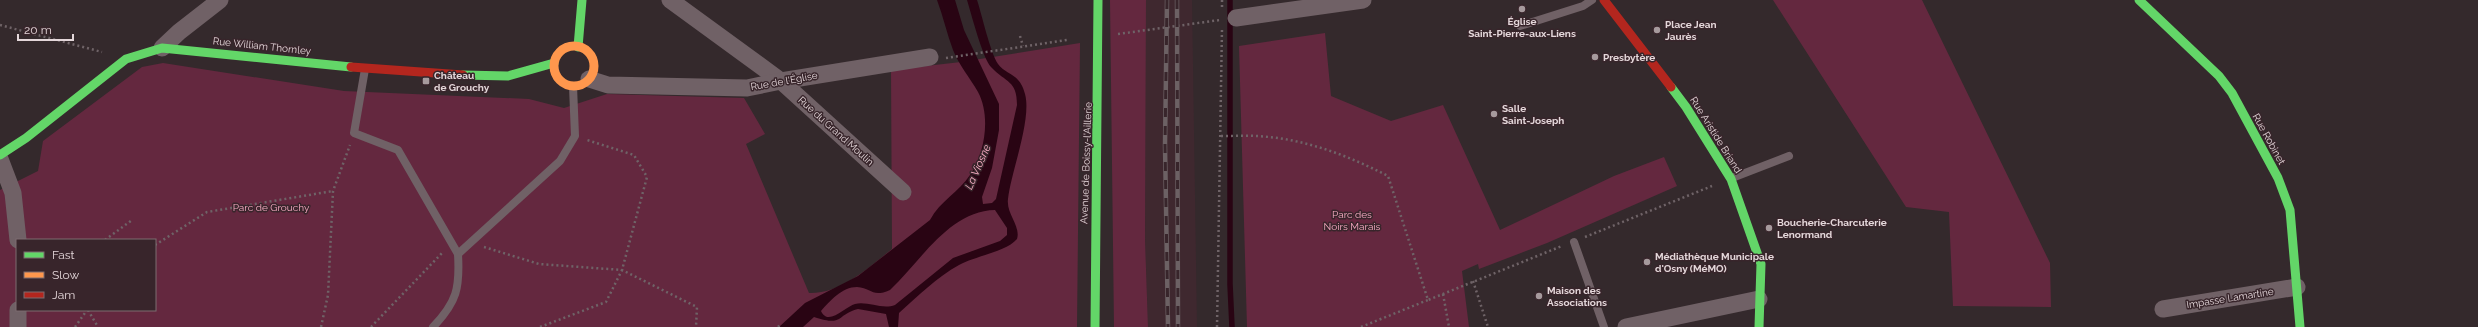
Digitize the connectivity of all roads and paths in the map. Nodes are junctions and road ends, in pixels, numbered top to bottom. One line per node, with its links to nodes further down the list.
1 (220, 0): 18 (street)
2 (582, 0): 17 (street)
3 (670, 0): 25 (street, Rue du Grand Moulin)
4 (1098, 0): 61 (street, Avenue de Boissy-l'Aillerie)
5 (1222, 0): 10 (path)
6 (1363, 0): 10 (street)
7 (1592, 0): 12 (lane)
8 (1604, 0): 32 (street, Rue Aristide Briand)
9 (2139, 0): 45 (street, Rue Robinet)
10 (1229, 19): 13 (path); 29 (path)
11 (0, 25): 21 (path)
12 (1520, 26)
13 (1111, 34)
14 (1020, 36): 16 (path)
15 (1067, 40): 16 (path)
16 (1023, 46): 20 (path)
17 (578, 47): 22 (street); 24 (street)
18 (162, 48): 21 (street, Rue William Thornley); 23 (street, Rue William Thornley)
19 (930, 57): 25 (street, Rue de l'Église)
20 (949, 58)
21 (126, 59): 31 (street, Rue William Thornley)
22 (554, 63): 23 (street, Rue William Thornley); 26 (street)
23 (365, 68): 27 (lane)
24 (589, 79): 25 (street, Rue de l'Église); 26 (street)
25 (781, 81): 34 (street, Rue du Grand Moulin)
26 (573, 86): 28 (lane)
27 (354, 133): 33 (path); 39 (lane)
28 (575, 136): 40 (lane); 43 (path)
29 (1221, 136): 48 (path); 62 (path)
30 (1789, 156): 32 (lane)
31 (1, 164): 36 (street)
32 (1732, 179): 38 (path); 47 (street, Rue Aristide Briand)
33 (333, 191): 41 (path); 56 (path)
34 (903, 192)
35 (132, 220): 37 (path)
36 (18, 239)
37 (106, 239)
38 (1574, 242): 44 (path); 66 (lane)
39 (451, 243): 42 (lane); 57 (path)
40 (470, 243): 42 (lane); 43 (path)
41 (156, 244)
42 (458, 254): 58 (lane)
43 (622, 270): 59 (path); 60 (path)
44 (1473, 280): 46 (path); 65 (path)
45 (2297, 287): 49 (street, Impasse Lamartine); 69 (street, Rue Robinet)
46 (1443, 294): 48 (path); 64 (path)
47 (1759, 299): 67 (street); 68 (street, Rue Aristide Briand)
48 (1428, 300): 63 (path)
49 (2163, 309)
50 (18, 311): 53 (street)
51 (86, 311): 54 (path)
52 (88, 311): 55 (path)
53 (18, 327)
54 (75, 327)
55 (98, 327)
56 (321, 327)
57 (371, 327)
58 (433, 327)
59 (540, 327)
60 (696, 327)
61 (1095, 327)
62 (1217, 327)
63 (1361, 327)
64 (1449, 327)
65 (1488, 327)
66 (1604, 327)
67 (1626, 327)
68 (1759, 327)
69 (2300, 327)

